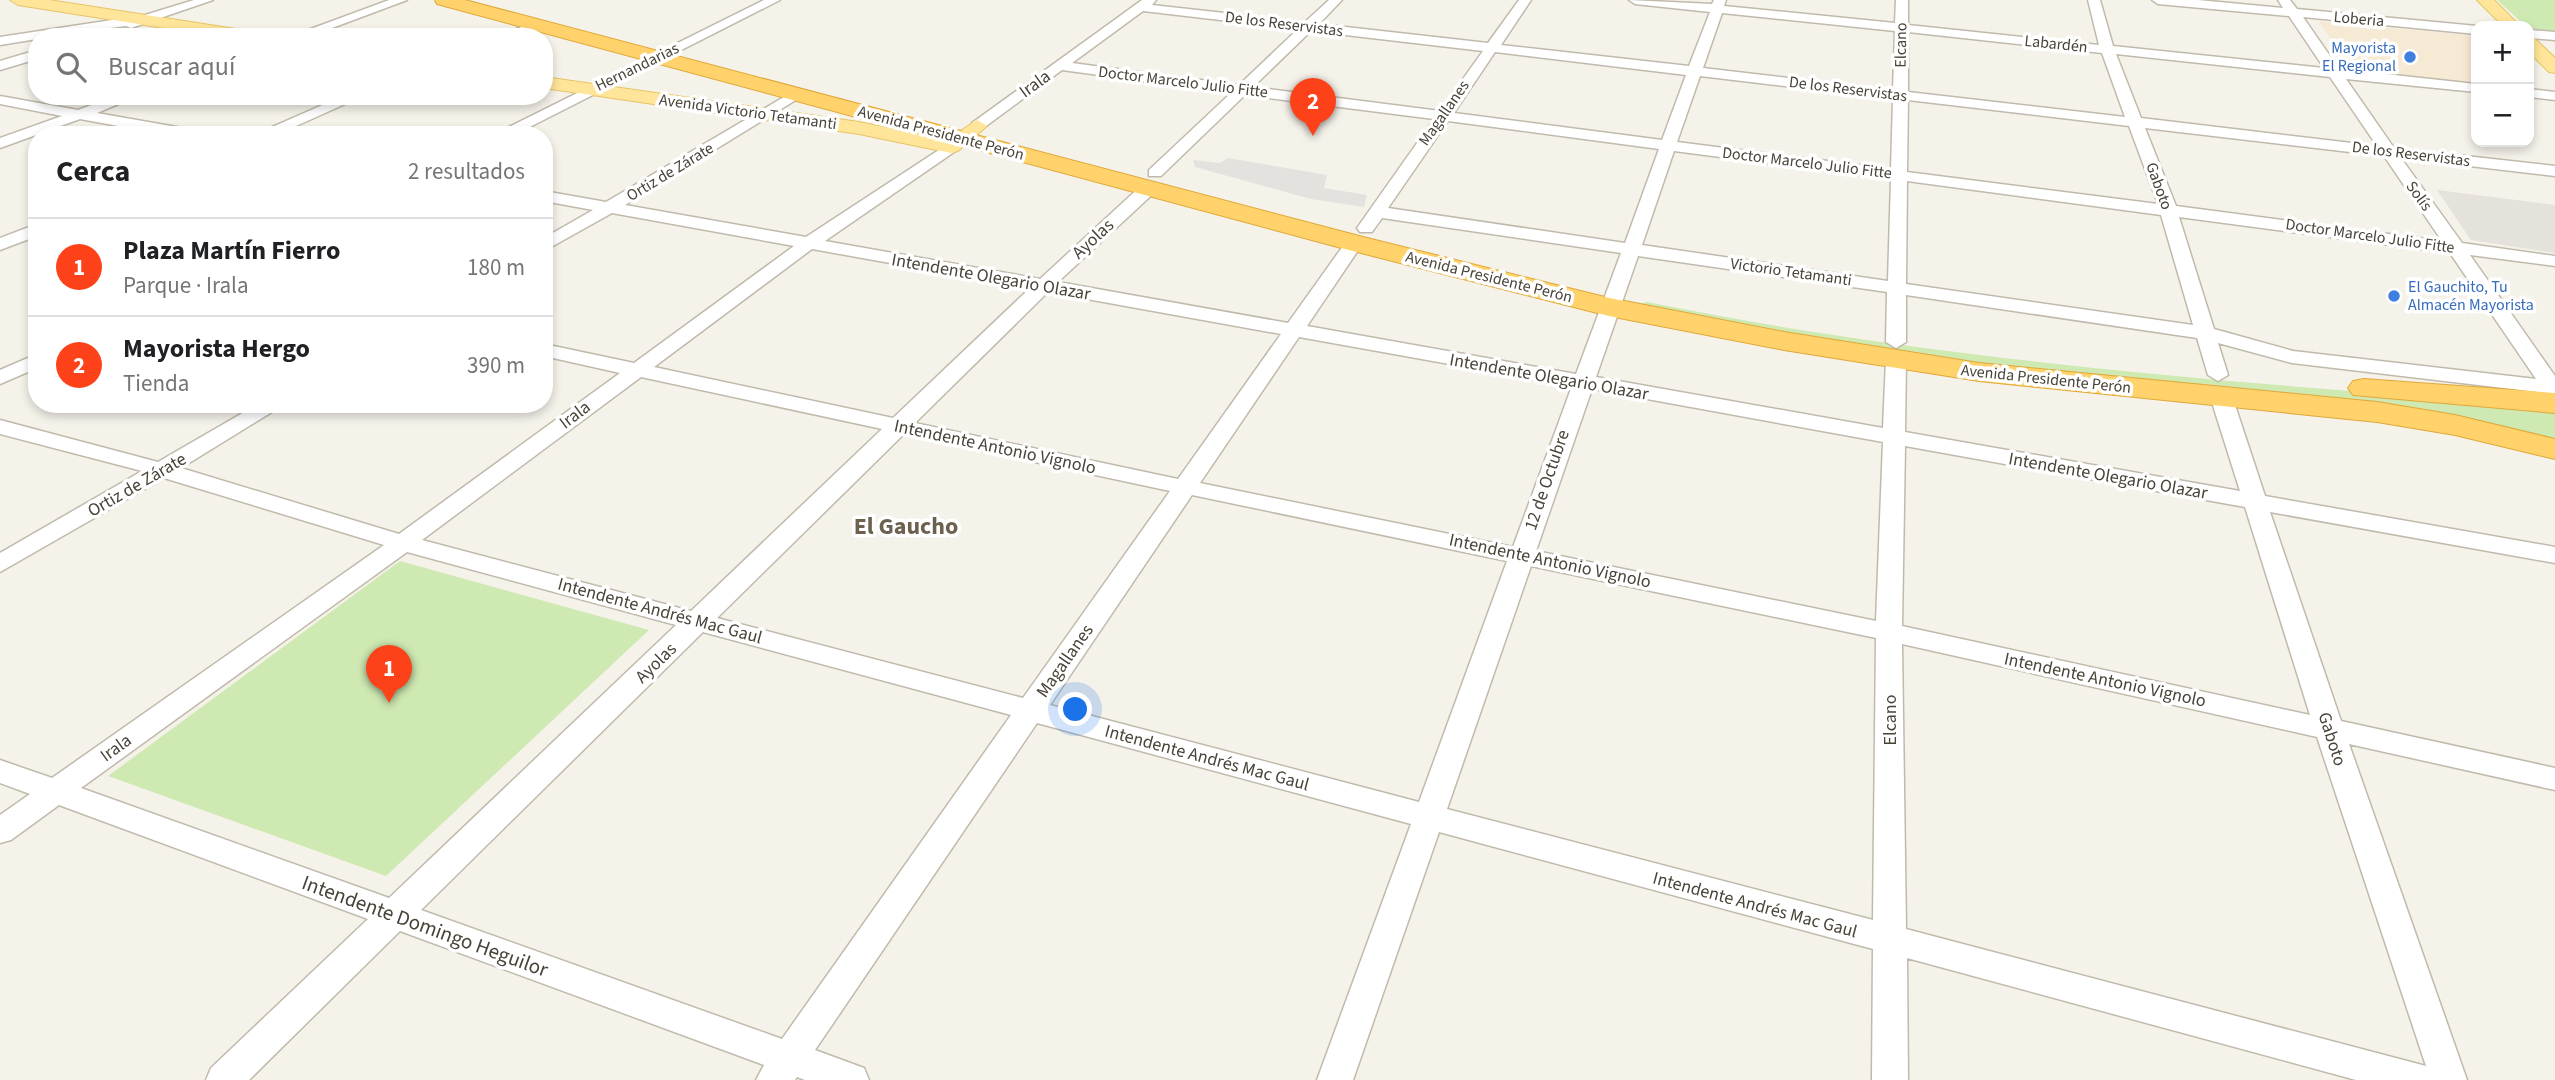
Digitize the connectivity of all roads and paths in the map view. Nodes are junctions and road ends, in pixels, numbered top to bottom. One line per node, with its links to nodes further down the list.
1 (18, 0): 17 (main road)
2 (207, 0): 17 (street)
3 (401, 0): 24 (street)
4 (444, 0): 19 (highway, Avenida Presidente Perón)
5 (488, 0): 37 (highway, Avenida Presidente Perón)
6 (774, 0): 37 (street, Hernandarias)
7 (1336, 0): 20 (street, Ayolas)
8 (1525, 0): 34 (street, Magallanes)
9 (1636, 0): 15 (street, Labardén)
10 (1902, 0): 27 (street, Elcano)
11 (2094, 0): 36 (street, Gaboto)
12 (2158, 0): 16 (street, Loberia)
13 (2485, 0): 18 (main road)
14 (1145, 4): 20 (street, De los Reservistas); 40 (street, Irala)
15 (1718, 4): 27 (street, Labardén); 42 (street, 12 de Octubre)
16 (2288, 6): 29 (street, Loberia); 43 (street, Solís)
17 (145, 19): 21 (street); 22 (street); 23 (main road)
18 (2507, 21)
19 (535, 25): 25 (street); 26 (highway, Avenida Presidente Perón)
20 (1308, 27): 34 (street, De los Reservistas); 47 (street, Ayolas)
21 (86, 28)
22 (118, 28)
23 (200, 28)
24 (321, 28)
25 (527, 28)
26 (549, 28)
27 (1901, 28): 36 (street, Labardén); 50 (street, Elcano)
28 (553, 29): 37 (highway, Avenida Presidente Perón)
29 (2471, 29)
30 (2534, 34): 31 (street)
31 (2555, 36)
32 (28, 37): 33 (street)
33 (0, 41)
34 (1490, 48): 42 (street, De los Reservistas); 59 (street, Magallanes)
35 (2534, 48): 41 (main road)
36 (2107, 49): 43 (street, Labardén); 60 (street, Gaboto)
37 (665, 53): 46 (street, Hernandarias); 48 (highway, Avenida Presidente Perón); 66 (highway, Avenida Presidente Perón)
38 (28, 57): 39 (street)
39 (0, 66)
40 (1060, 66): 47 (street, Doctor Marcelo Julio Fitte); 66 (street, Irala)
41 (2555, 68)
42 (1695, 72): 50 (street, De los Reservistas); 68 (street, 12 de Octubre)
43 (2333, 73): 45 (street, Labardén); 69 (street, Solís)
44 (553, 83): 46 (main road, Avenida Victorio Tetamanti)
45 (2471, 87)
46 (592, 89): 58 (main road, Avenida Victorio Tetamanti); 64 (street, Hernandarias)
47 (1242, 90): 59 (street, Doctor Marcelo Julio Fitte); 72 (street, Ayolas)
48 (794, 94): 58 (street, Ortiz de Zárate); 66 (highway, Avenida Presidente Perón)
49 (2534, 94): 51 (street)
50 (1901, 95): 60 (street, De los Reservistas); 71 (street, Elcano)
51 (2555, 96)
52 (0, 100): 53 (street)
53 (28, 105)
54 (29, 105): 57 (street)
55 (105, 105): 57 (street)
56 (334, 105): 63 (street)
57 (80, 114): 61 (street); 62 (street)
58 (766, 114): 66 (main road, Avenida Victorio Tetamanti); 74 (street, Ortiz de Zárate)
59 (1442, 116): 68 (street, Doctor Marcelo Julio Fitte); 76 (street, Magallanes)
60 (2135, 121): 69 (street, De los Reservistas); 75 (street, Gaboto)
61 (48, 126)
62 (145, 126)
63 (284, 126)
64 (519, 126)
65 (28, 134): 67 (street)
66 (964, 137): 72 (highway, Avenida Presidente Perón); 80 (street, Irala)
67 (0, 144)
68 (1669, 145): 71 (street, Doctor Marcelo Julio Fitte); 83 (street, 12 de Octubre)
69 (2386, 151): 70 (street, De los Reservistas); 82 (street, Solís)
70 (2555, 171)
71 (1901, 176): 75 (street, Doctor Marcelo Julio Fitte); 86 (street, Elcano)
72 (1152, 180): 76 (highway, Avenida Presidente Perón); 85 (street, Ayolas)
73 (553, 197): 74 (street, Intendente Olegario Olazar)
74 (611, 207): 79 (street, Ortiz de Zárate); 80 (street, Intendente Olegario Olazar)
75 (2168, 208): 82 (street, Doctor Marcelo Julio Fitte); 89 (street, Gaboto)
76 (1366, 227): 83 (street, Victorio Tetamanti); 87 (highway, Avenida Presidente Perón); 88 (street, Magallanes)
77 (0, 233): 78 (street)
78 (28, 239): 81 (street)
79 (553, 241)
80 (808, 244): 85 (street, Intendente Olegario Olazar); 93 (street, Irala)
81 (0, 245)
82 (2456, 248): 84 (street, Doctor Marcelo Julio Fitte); 97 (street, Solís)
83 (1632, 249): 86 (street, Victorio Tetamanti); 87 (street, 12 de Octubre)
84 (2555, 261)
85 (1043, 286): 88 (street, Intendente Olegario Olazar); 100 (street, Ayolas)
86 (1898, 288): 89 (street, Victorio Tetamanti); 90 (street, Elcano)
87 (1613, 297): 90 (highway, Avenida Presidente Perón); 95 (street, 12 de Octubre)
88 (1292, 331): 95 (street, Intendente Olegario Olazar); 104 (street, Magallanes)
89 (2205, 333): 96 (street, Gaboto); 97 (street, Victorio Tetamanti)
90 (1896, 351): 96 (highway, Avenida Presidente Perón); 101 (street, Elcano)
91 (553, 352): 93 (street, Intendente Antonio Vignolo)
92 (28, 364): 94 (street)
93 (637, 368): 100 (street, Intendente Antonio Vignolo); 106 (street, Irala)
94 (0, 378)
95 (1582, 382): 101 (street, Intendente Olegario Olazar); 107 (street, 12 de Octubre)
96 (2219, 386): 97 (highway, Avenida Presidente Perón); 102 (highway, Avenida Presidente Perón); 105 (street, Gaboto)
97 (2554, 394)
98 (259, 413): 103 (street, Ortiz de Zárate)
99 (0, 427): 103 (street, Intendente Andrés Mac Gaul)
100 (901, 427): 104 (street, Intendente Antonio Vignolo); 110 (street, Ayolas)
101 (1896, 438): 105 (street, Intendente Olegario Olazar); 111 (street, Elcano)
102 (2555, 449)
103 (163, 470): 106 (street, Intendente Andrés Mac Gaul); 109 (street, Ortiz de Zárate)
104 (1185, 487): 107 (street, Intendente Antonio Vignolo); 112 (street, Magallanes)
105 (2257, 503): 108 (street, Intendente Olegario Olazar); 113 (street, Gaboto)
106 (402, 543): 110 (street, Intendente Andrés Mac Gaul); 116 (street, Irala)
107 (1521, 554): 111 (street, Intendente Antonio Vignolo); 117 (street, 12 de Octubre)
108 (2555, 555)
109 (0, 564)
110 (699, 622): 112 (street, Intendente Andrés Mac Gaul); 119 (street, Ayolas)
111 (1889, 632): 113 (street, Intendente Antonio Vignolo); 120 (street, Elcano)
112 (1030, 711): 117 (street, Intendente Andrés Mac Gaul); 121 (street, Magallanes)
113 (2329, 729): 115 (street, Intendente Antonio Vignolo); 127 (street, Gaboto)
114 (0, 771): 116 (street, Intendente Domingo Heguilor)
115 (2555, 779)
116 (55, 792): 118 (street, Irala); 119 (street, Intendente Domingo Heguilor)
117 (1428, 817): 120 (street, Intendente Andrés Mac Gaul); 124 (street, 12 de Octubre)
118 (0, 831)
119 (395, 915): 121 (street, Intendente Domingo Heguilor); 122 (street, Ayolas)
120 (1892, 942): 125 (street, Elcano); 126 (street, Intendente Andrés Mac Gaul)
121 (782, 1069): 123 (street, Intendente Domingo Heguilor)
122 (224, 1080)
123 (851, 1080)
124 (1335, 1080)
125 (1889, 1080)
126 (2418, 1080)
127 (2449, 1080)

